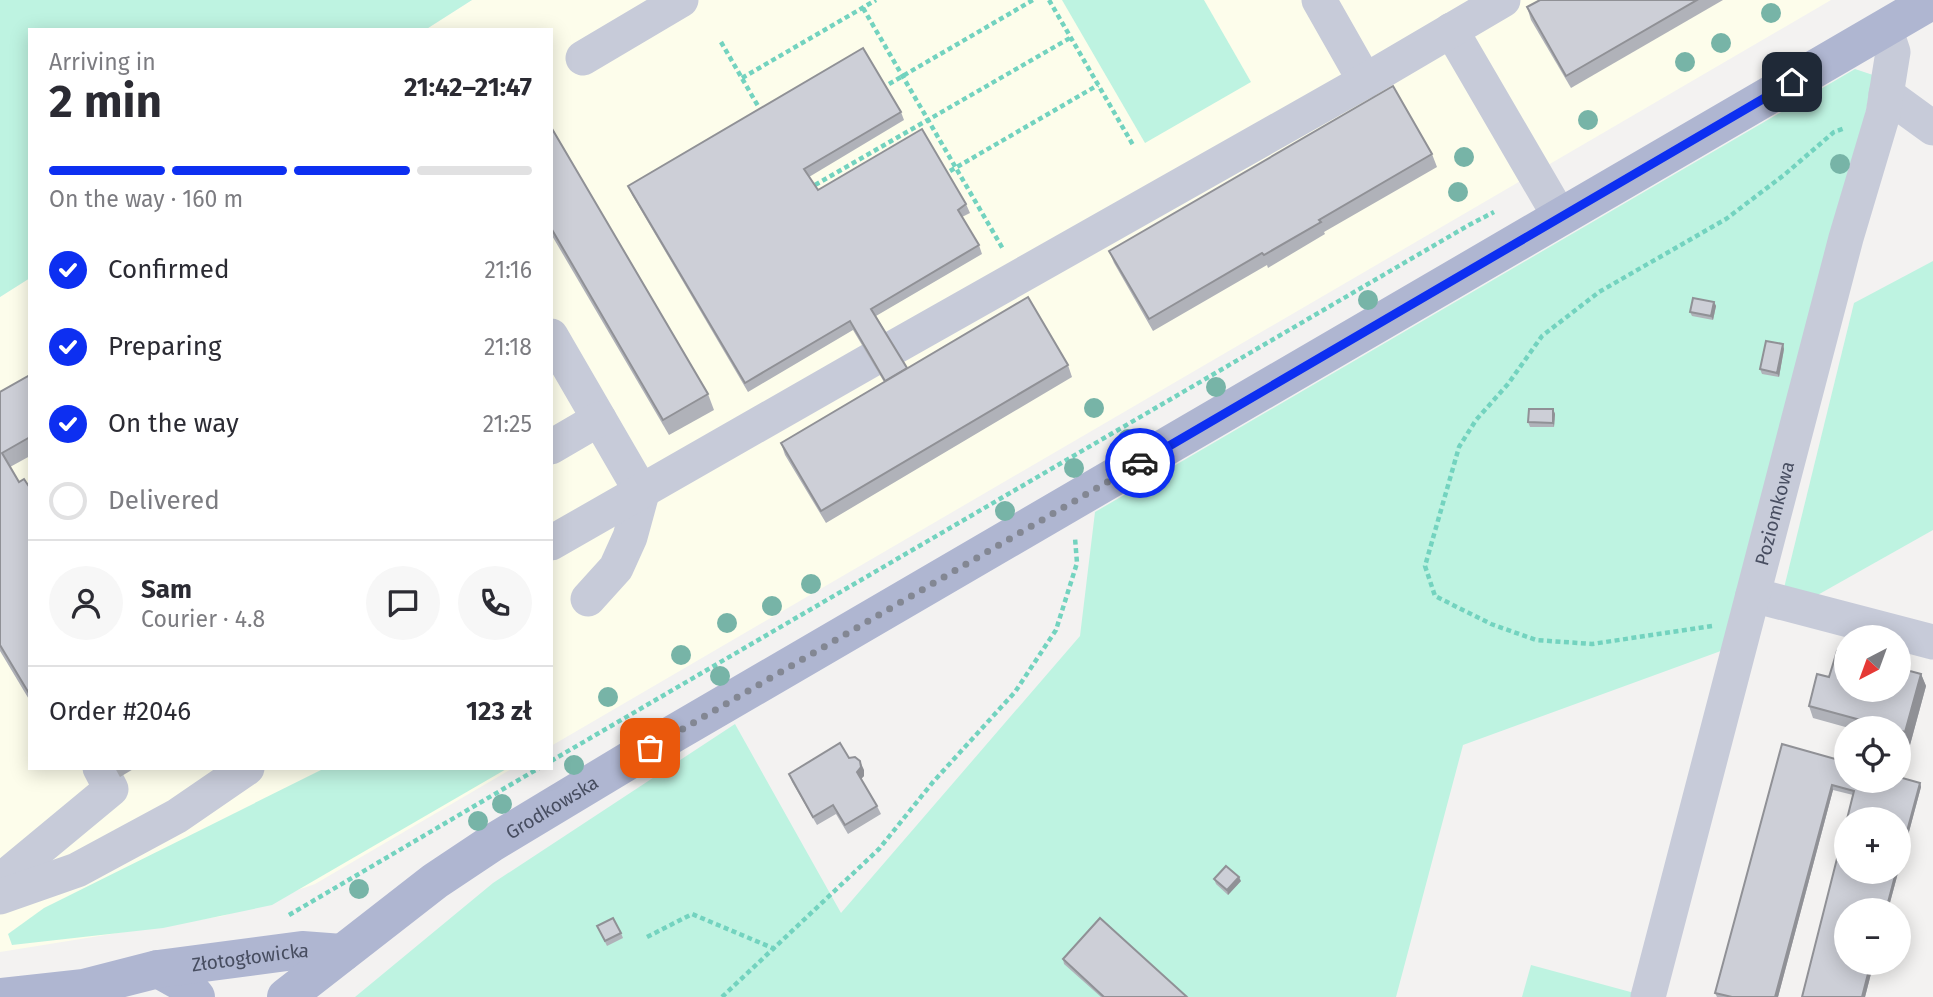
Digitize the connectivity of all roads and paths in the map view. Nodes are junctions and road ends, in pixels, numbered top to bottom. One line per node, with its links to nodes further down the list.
1 (681, 0): 13 (street)
2 (876, 0): 8 (path)
3 (1033, 0): 14 (path)
4 (1049, 0): 11 (path)
5 (1319, 0): 16 (street)
6 (1503, 0): 10 (street)
7 (1933, 0): 9 (main road, Grodkowska)
8 (863, 8): 14 (path); 15 (path)
9 (1885, 28): 19 (street, Poziomkowa); 26 (main road, Grodkowska)
10 (1451, 30): 16 (street); 26 (street)
11 (1070, 38): 18 (path); 21 (path)
12 (721, 42): 15 (path)
13 (583, 58)
14 (902, 76): 17 (path); 21 (path)
15 (742, 78): 20 (path)
16 (1365, 81): 27 (street)
17 (889, 84)
18 (1098, 85): 23 (path); 24 (path)
19 (1884, 104): 22 (street); 35 (street, Poziomkowa); 35 (path)
20 (758, 106)
21 (928, 120): 24 (path); 25 (path)
22 (1933, 128)
23 (1133, 145)
24 (953, 170): 27 (path)
25 (816, 184)
26 (1551, 203): 32 (main road, Grodkowska); 37 (path)
27 (1019, 277): 31 (street)
28 (553, 339): 29 (street)
29 (599, 419): 30 (street); 31 (street)
30 (553, 446)
31 (642, 493): 33 (street); 34 (street)
32 (1073, 502): 45 (path); 46 (main road, Grodkowska)
33 (553, 542)
34 (588, 599)
35 (1750, 608): 36 (street); 54 (street, Poziomkowa)
36 (1933, 642)
37 (553, 760)
38 (101, 770): 41 (street)
39 (244, 770): 42 (street)
40 (536, 770): 43 (path)
41 (0, 881)
42 (0, 897)
43 (278, 920)
44 (647, 937): 45 (path)
45 (775, 949): 53 (path)
46 (342, 953): 47 (main road, Złotogłowicka); 52 (main road, Grodkowska)
47 (159, 969): 48 (main road, Złotogłowicka); 51 (main road, Złotogłowicka)
48 (94, 992): 49 (main road, Złotogłowicka); 50 (main road, Złotogłowicka)
49 (1, 997)
50 (133, 997)
51 (196, 997)
52 (286, 997)
53 (722, 997)
54 (1648, 997)

